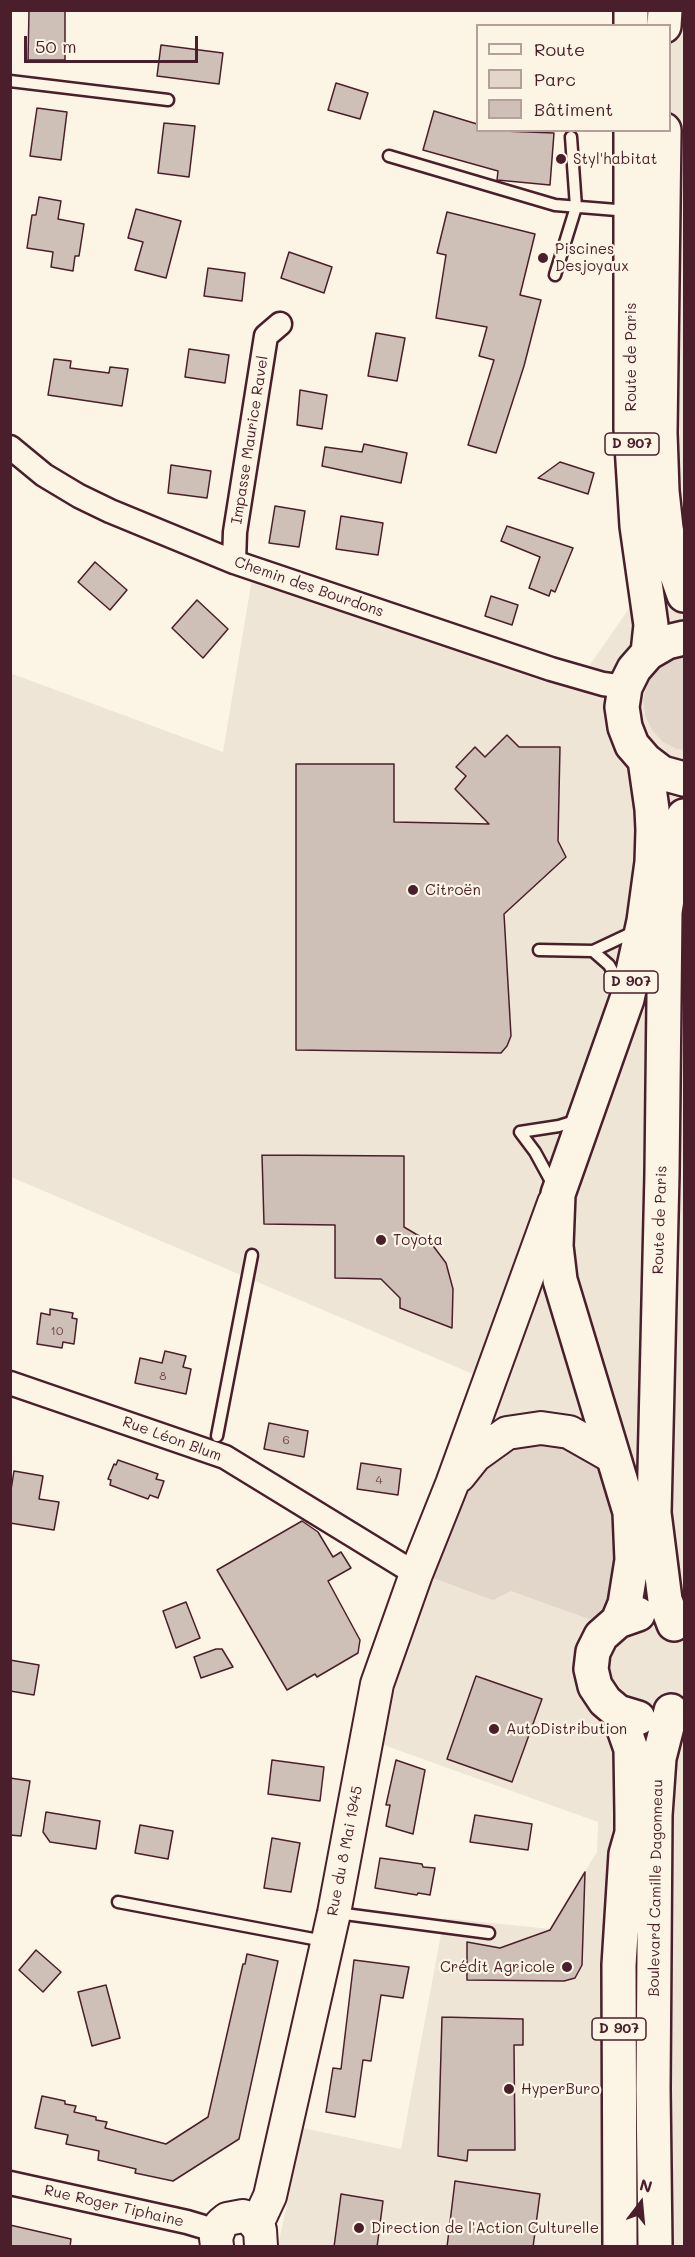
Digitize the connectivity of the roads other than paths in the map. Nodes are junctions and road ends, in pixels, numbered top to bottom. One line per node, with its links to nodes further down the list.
1 (10, 81): 2 (lane)
2 (168, 100)
3 (631, 132): 8 (main road, Route de Paris / D 907)
4 (663, 132): 11 (main road, Route de Paris / D 907)
5 (572, 137): 7 (lane)
6 (389, 156): 7 (lane)
7 (576, 207): 8 (lane); 9 (lane)
8 (643, 218): 11 (lane); 16 (main road, Route de Paris / D 907)
9 (555, 275)
10 (280, 324): 13 (street, Impasse Maurice Ravel)
11 (660, 433): 14 (main road, Route de Paris / D 907)
12 (10, 447): 13 (street, Chemin des Bourdons)
13 (234, 562): 17 (street, Chemin des Bourdons)
14 (684, 595)
15 (684, 638): 16 (main road)
16 (648, 653): 17 (main road)
17 (625, 687): 18 (main road)
18 (645, 760): 19 (main road); 21 (main road, D 907)
19 (684, 779)
20 (684, 816): 34 (main road, Route de Paris / D 907)
21 (644, 921): 23 (lane); 24 (main road, D 907)
22 (539, 950): 23 (lane)
23 (593, 951): 24 (lane)
24 (627, 999): 25 (main road, D 907)
25 (584, 1118): 26 (main road, D 907); 26 (lane)
26 (558, 1194): 30 (main road, D 907); 31 (street)
27 (252, 1255): 29 (lane)
28 (10, 1383): 32 (street, Rue Léon Blum)
29 (217, 1436)
30 (613, 1457): 31 (street); 33 (main road, D 907)
31 (452, 1484): 32 (street, Rue du 8 Mai 1945)
32 (416, 1574): 38 (street, Rue du 8 Mai 1945)
33 (618, 1621): 34 (main road); 36 (main road)
34 (679, 1629)
35 (678, 1705): 36 (main road); 44 (main road, Boulevard Camille Dagonneau / D 907)
36 (618, 1712): 43 (main road, Boulevard Camille Dagonneau / D 907)
37 (118, 1902): 38 (lane)
38 (331, 1927): 39 (lane); 41 (street, Rue du 8 Mai 1945)
39 (489, 1933)
40 (10, 2183): 42 (street, Rue Roger Tiphaine)
41 (259, 2235): 42 (street)
42 (217, 2239)
43 (620, 2247)
44 (655, 2247)

